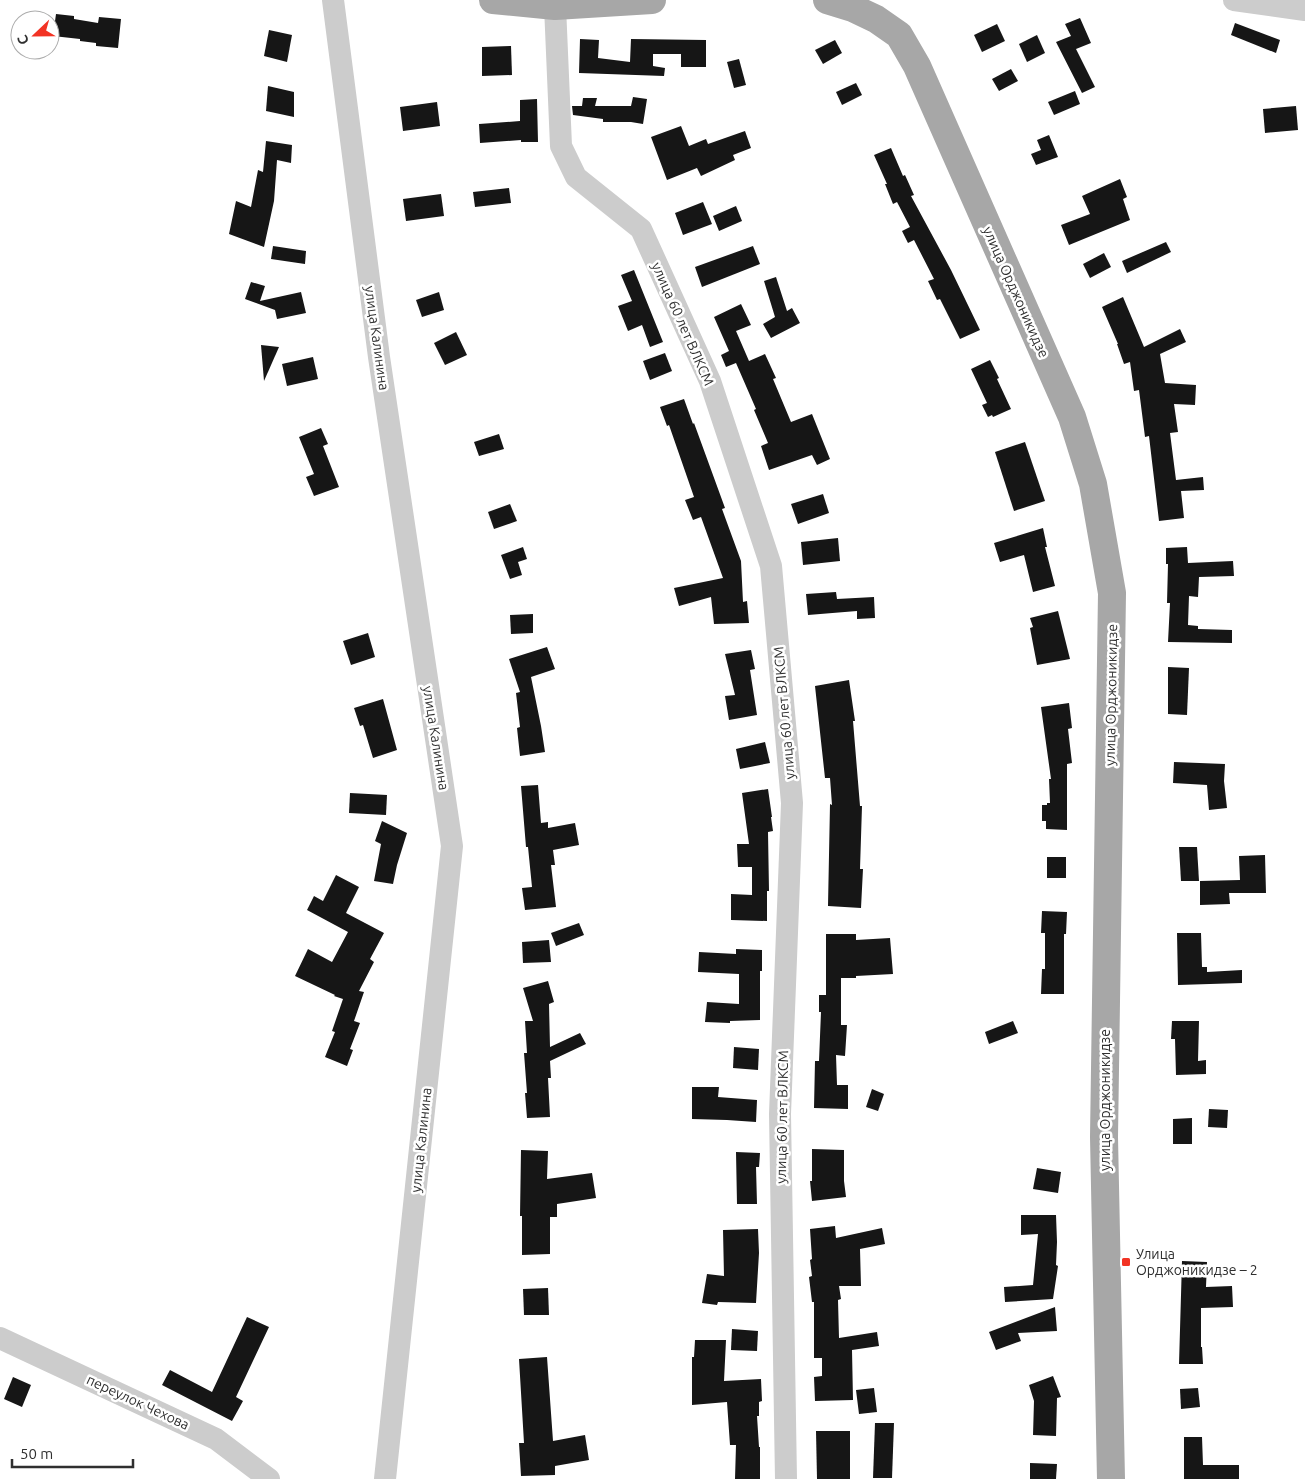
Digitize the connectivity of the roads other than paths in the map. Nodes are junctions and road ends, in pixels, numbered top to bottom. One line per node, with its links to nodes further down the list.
1 (333, 0): 11 (street, улица Калинина)
2 (493, 0): 7 (main road)
3 (652, 0): 7 (main road)
4 (827, 0): 13 (main road, улица Орджоникидзе)
5 (1234, 0): 6 (street)
6 (1275, 3): 8 (street)
7 (555, 6): 12 (street, улица 60 лет ВЛКСМ)
8 (1305, 10)
9 (0, 1338): 10 (street, переулок Чехова)
10 (269, 1479)
11 (385, 1479)
12 (786, 1479)
13 (1111, 1479)

